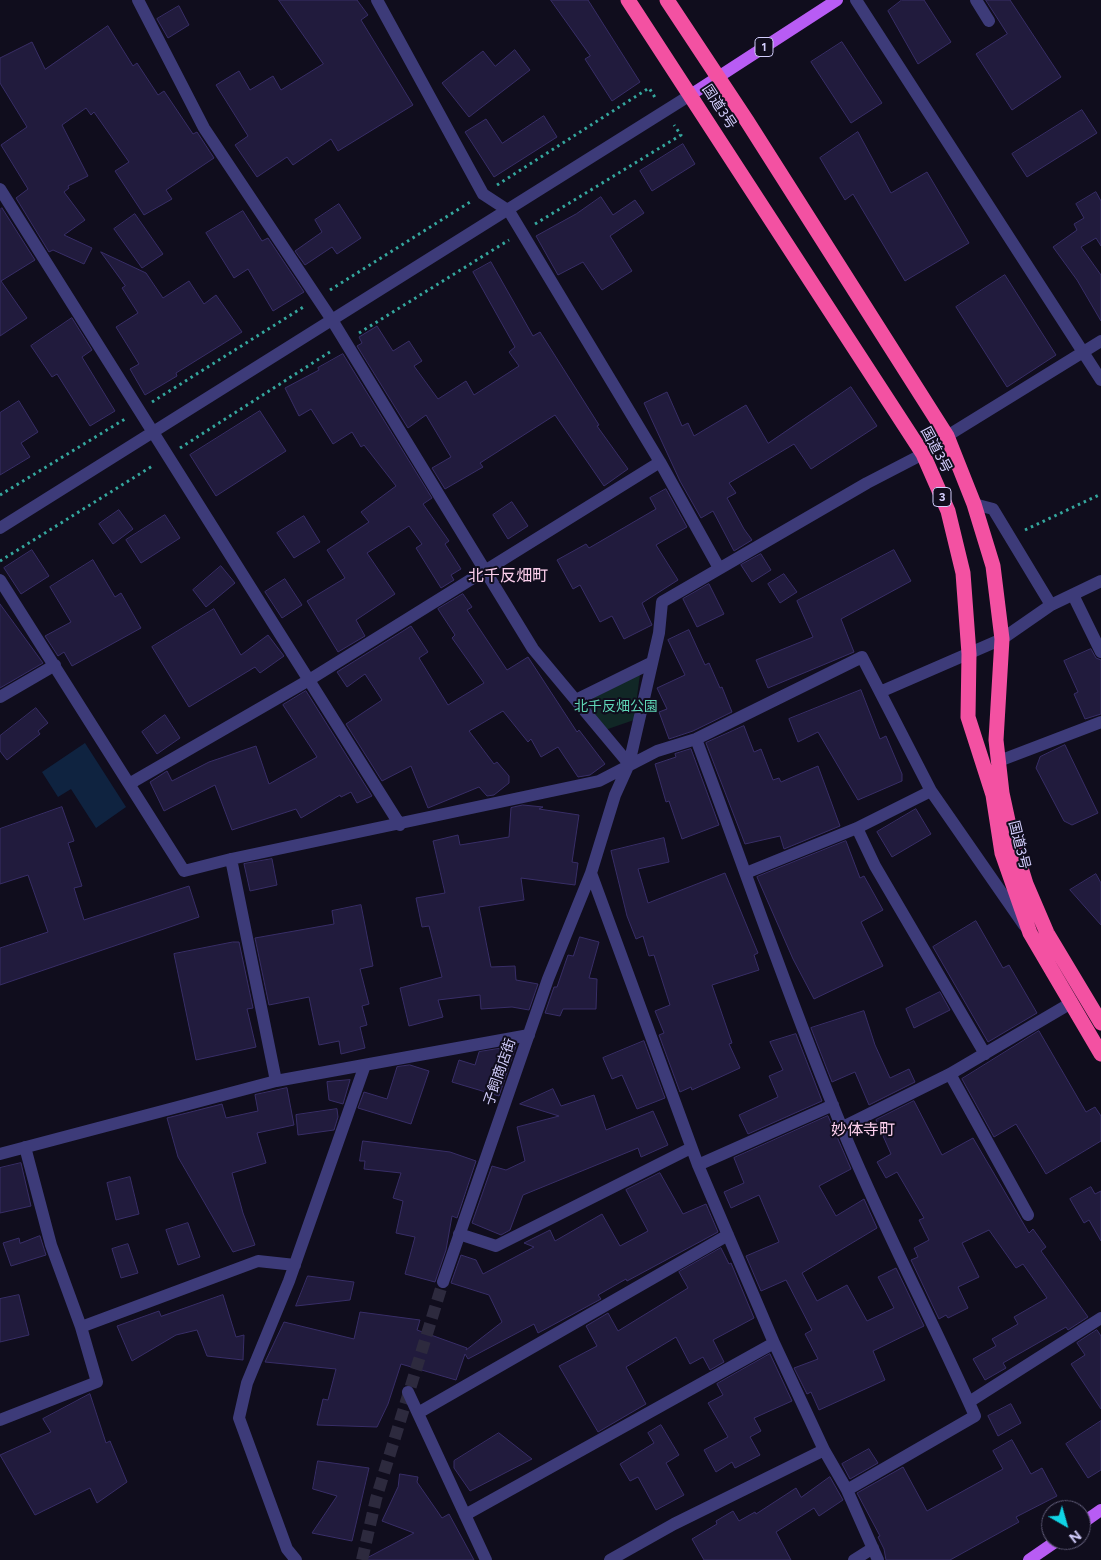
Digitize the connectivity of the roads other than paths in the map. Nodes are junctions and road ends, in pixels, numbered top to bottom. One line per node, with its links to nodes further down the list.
1 (138, 0): 13 (street)
2 (377, 0): 12 (street)
3 (628, 0): 10 (highway, 国道3号 / 3)
4 (667, 0): 9 (highway, 国道3号 / 3)
5 (837, 0): 9 (main road, 1)
6 (856, 0): 15 (street)
7 (976, 0): 8 (street)
8 (989, 21)
9 (718, 76): 10 (main road, 1); 18 (highway, 国道3号 / 3)
10 (692, 94): 12 (street); 19 (highway, 国道3号 / 3)
11 (0, 189): 17 (street)
12 (509, 211): 13 (street); 20 (street)
13 (332, 320): 17 (street); 24 (street)
14 (1101, 341): 15 (street)
15 (1083, 352): 16 (street); 18 (street)
16 (1101, 380)
17 (154, 432): 22 (street); 34 (street)
18 (947, 436): 21 (highway, 国道3号 / 3)
19 (923, 454): 23 (street, 子飼商店街); 31 (highway, 国道3号 / 3)
20 (660, 462): 23 (street); 24 (street)
21 (974, 504): 28 (street); 29 (highway, 国道3号 / 3)
22 (0, 528)
23 (719, 568): 32 (street, 子飼商店街)
24 (486, 571): 34 (street); 37 (street)
25 (0, 580): 33 (street)
26 (1101, 581): 27 (street)
27 (1073, 595): 28 (street); 30 (street)
28 (1052, 605): 29 (street)
29 (1002, 639): 31 (street); 40 (highway, 国道3号 / 3)
30 (1101, 652)
31 (969, 654): 35 (street); 49 (highway, 国道3号 / 3)
32 (651, 662): 37 (street); 41 (street, 子飼商店街)
33 (55, 665): 36 (street); 42 (street)
34 (309, 680): 42 (street); 44 (street)
35 (880, 692): 39 (street); 43 (street)
36 (0, 697)
37 (576, 700): 41 (street)
38 (1101, 722): 40 (street)
39 (696, 739): 41 (street); 48 (street)
40 (999, 761): 51 (highway, 国道3号 / 3)
41 (629, 764): 44 (street); 47 (street, 子飼商店街)
42 (129, 784): 46 (street)
43 (931, 790): 45 (street); 49 (street)
44 (400, 825): 46 (street)
45 (858, 828): 48 (street); 53 (street)
46 (231, 859): 57 (street)
47 (590, 873): 52 (street, 子飼商店街); 61 (street)
48 (746, 873): 58 (street)
49 (1030, 933): 50 (highway, 国道3号 / 3)
50 (1071, 1003): 53 (street); 54 (highway, 国道3号 / 3)
51 (1101, 1023)
52 (529, 1035): 55 (street); 65 (street, 子飼商店街)
53 (985, 1054): 56 (street)
54 (1101, 1054)
55 (365, 1065): 57 (street); 67 (street)
56 (950, 1074): 59 (street); 64 (street)
57 (276, 1081): 60 (street)
58 (832, 1104): 59 (street); 63 (street)
59 (842, 1128): 73 (street)
60 (25, 1147): 62 (street); 70 (street)
61 (691, 1148): 63 (street); 65 (street)
62 (0, 1154)
63 (698, 1166): 66 (street)
64 (1028, 1216)
65 (459, 1234): 68 (street, 子飼商店街)
66 (728, 1235): 71 (street); 74 (street)
67 (295, 1265): 70 (street); 81 (street)
68 (443, 1282)
69 (1101, 1318): 73 (street)
70 (81, 1327): 75 (street)
71 (774, 1343): 76 (street); 78 (street)
72 (408, 1392): 74 (street)
73 (969, 1402): 77 (street)
74 (418, 1413): 78 (street)
75 (0, 1420)
76 (824, 1450): 77 (street); 83 (street)
77 (847, 1490): 79 (street)
78 (465, 1515): 82 (street)
79 (873, 1548): 84 (street); 85 (street)
80 (1044, 1550): 86 (main road)
81 (296, 1560)
82 (486, 1560)
83 (610, 1560)
84 (854, 1560)
85 (878, 1560)
86 (1029, 1560)

